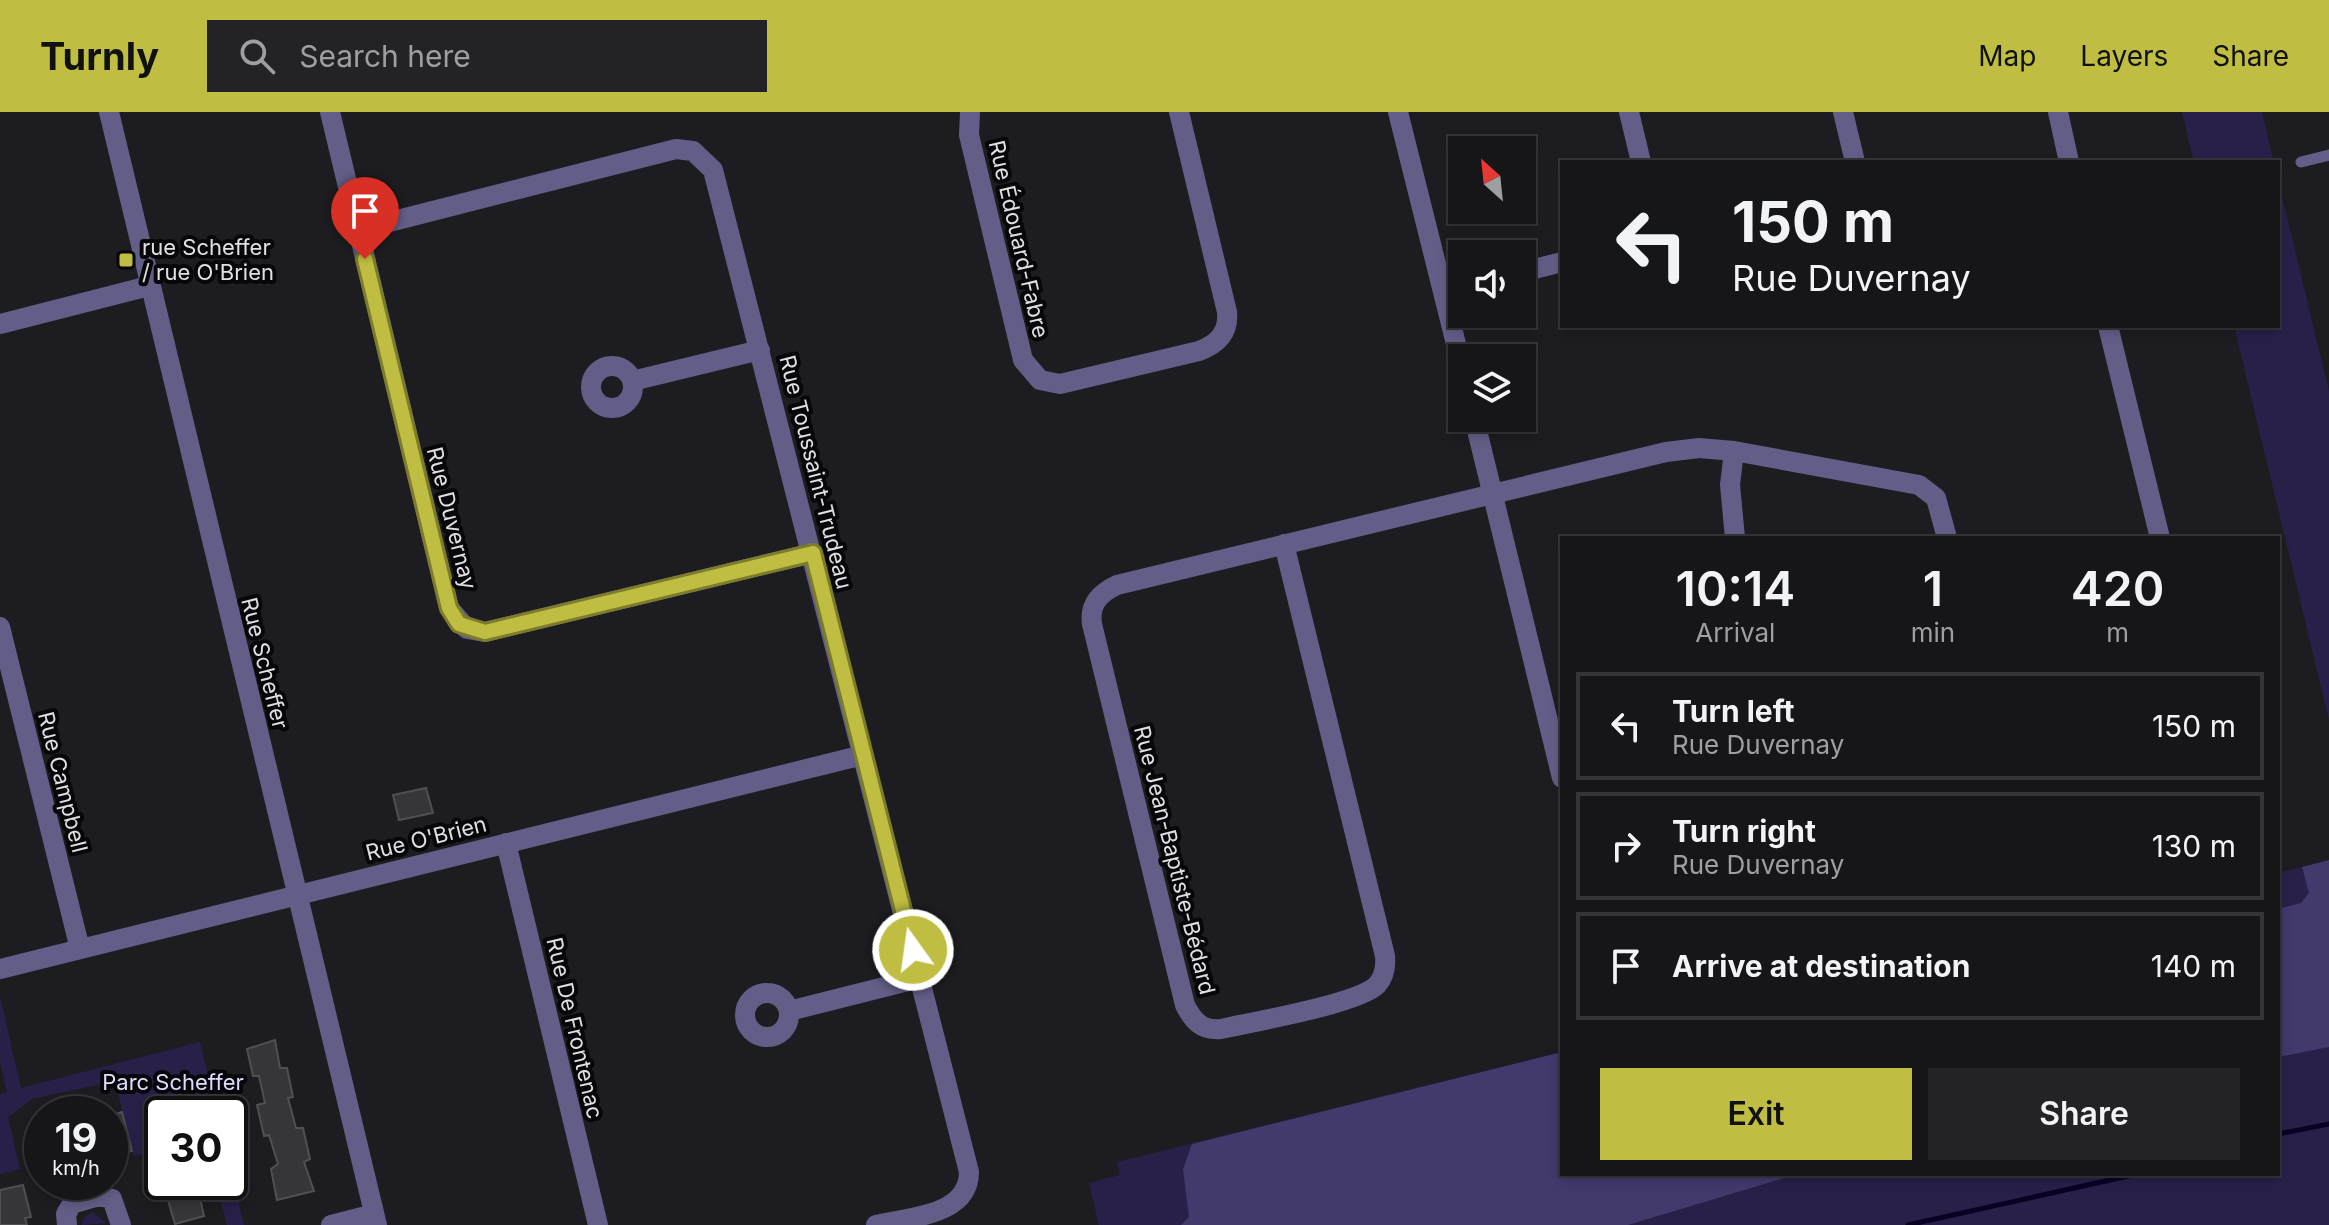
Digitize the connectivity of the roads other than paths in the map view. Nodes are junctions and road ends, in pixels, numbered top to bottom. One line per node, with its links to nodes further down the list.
1 (109, 112): 18 (street, Rue Scheffer)
2 (330, 112): 14 (street, Rue Duvernay)
3 (970, 112): 4 (street, Rue Édouard-Fabre)
4 (1179, 112)
5 (1398, 112): 17 (street)
6 (1629, 112): 10 (street)
7 (1843, 112): 11 (street)
8 (2058, 112): 12 (street)
9 (2329, 155): 13 (lane)
10 (1641, 160)
11 (1855, 160)
12 (2069, 160)
13 (2301, 162)
14 (358, 230): 21 (street, Rue Toussaint-Trudeau); 30 (street, Rue Duvernay)
15 (1560, 262): 16 (street)
16 (1536, 268)
17 (1448, 276)
18 (149, 286): 19 (street); 35 (street, Rue Scheffer)
19 (0, 324)
20 (2108, 328): 28 (street)
21 (760, 350): 22 (street); 30 (street, Rue Toussaint-Trudeau)
22 (632, 381)
23 (1478, 432): 25 (street)
24 (1734, 451): 25 (street, Rue Jean-Baptiste-Bédard); 26 (street); 27 (street, Rue Jean-Baptiste-Bédard)
25 (1493, 494): 29 (street, Rue Jean-Baptiste-Bédard); 33 (street)
26 (1735, 536)
27 (1946, 536)
28 (2160, 536)
29 (1284, 544): 29 (street, Rue Jean-Baptiste-Bédard)
30 (813, 553): 32 (street, Rue Toussaint-Trudeau)
31 (0, 627): 36 (street, Rue Campbell)
32 (863, 755): 34 (street, Rue O'Brien); 38 (street, Rue Toussaint-Trudeau)
33 (1560, 770)
34 (506, 843): 35 (street, Rue O'Brien); 44 (street, Rue De Frontenac)
35 (296, 894): 36 (street, Rue O'Brien); 40 (street, Rue Scheffer)
36 (80, 949): 37 (street, Rue O'Brien)
37 (0, 969)
38 (920, 978): 39 (street); 45 (street, Rue Toussaint-Trudeau)
39 (789, 1011)
40 (375, 1220): 43 (street)
41 (67, 1225): 42 (street)
42 (121, 1225)
43 (331, 1225)
44 (598, 1225)
45 (876, 1225)

